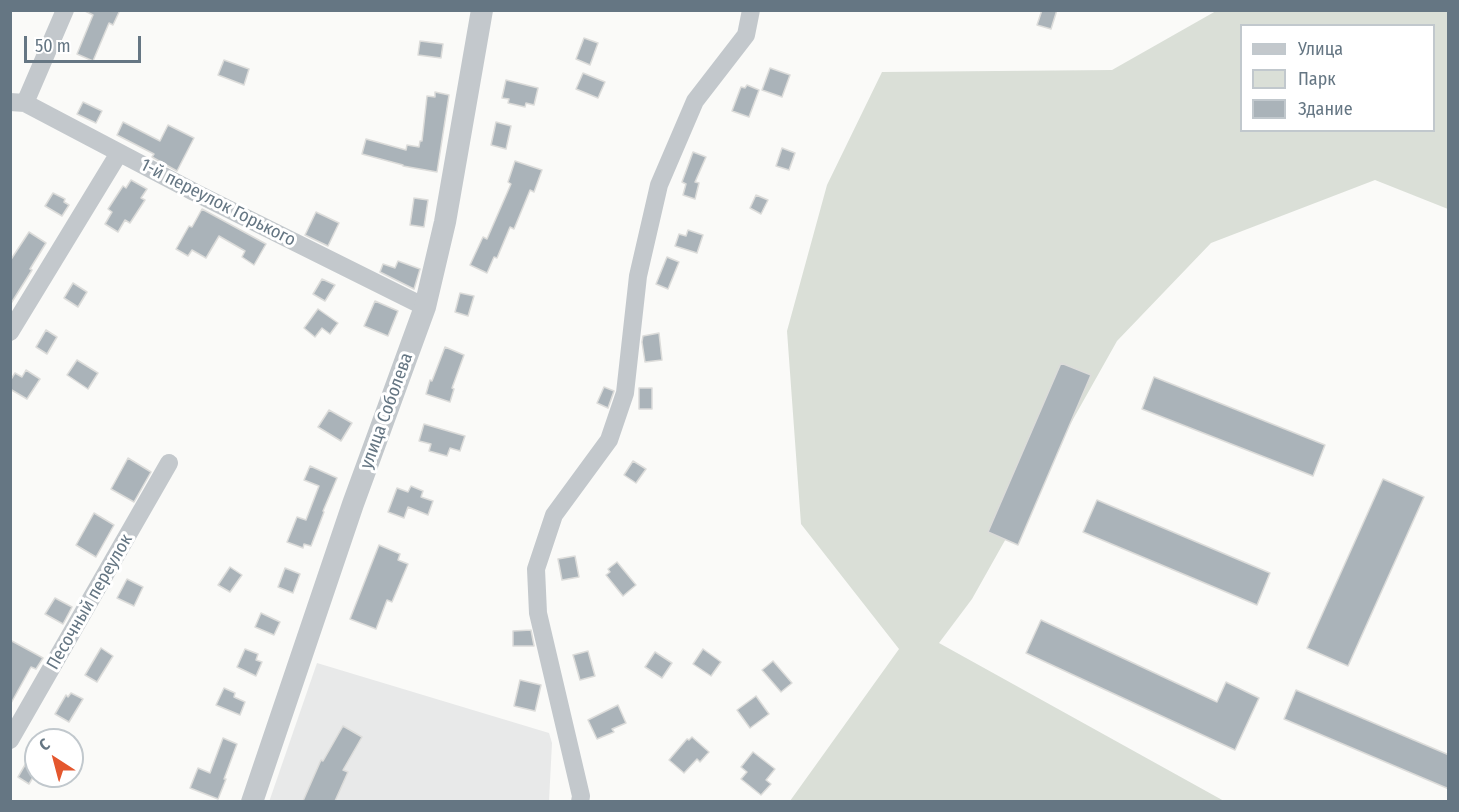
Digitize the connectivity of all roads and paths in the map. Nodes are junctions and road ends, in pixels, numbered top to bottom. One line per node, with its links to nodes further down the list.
1 (65, 10): 4 (street)
2 (482, 10): 6 (street, улица Соболева)
3 (751, 10): 11 (street)
4 (18, 102): 5 (street, 1-й переулок Горького)
5 (119, 153): 6 (street, 1-й переулок Горького); 7 (street)
6 (425, 307): 10 (street, улица Соболева)
7 (10, 332)
8 (169, 463): 9 (street, Песочный переулок)
9 (10, 740)
10 (252, 801)
11 (580, 801)

